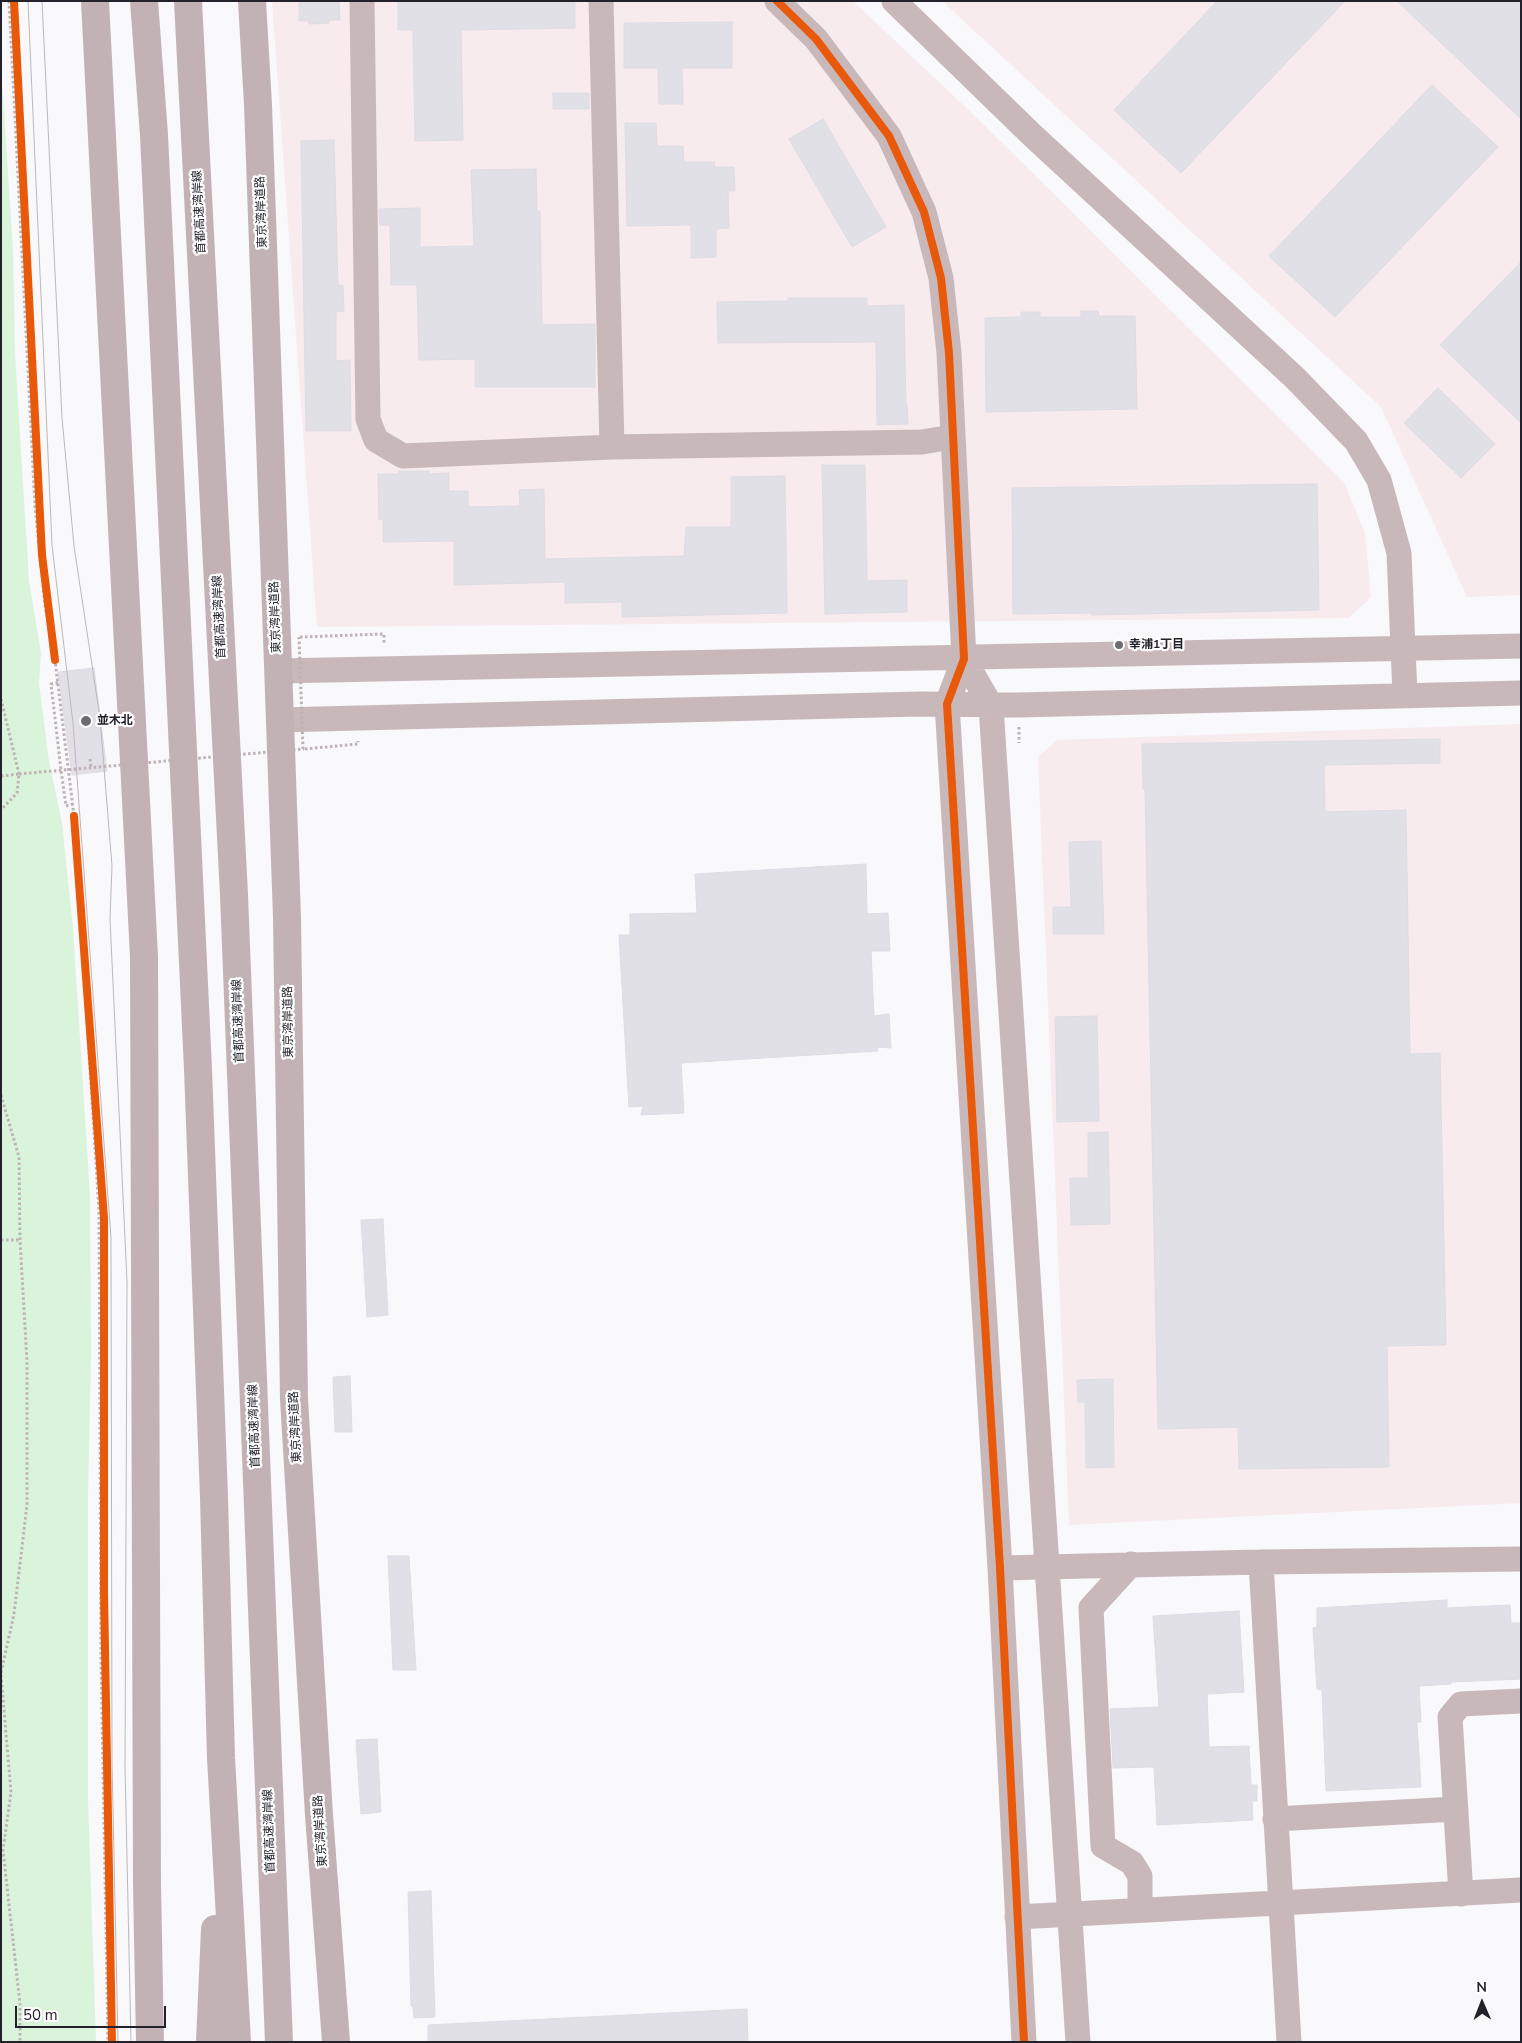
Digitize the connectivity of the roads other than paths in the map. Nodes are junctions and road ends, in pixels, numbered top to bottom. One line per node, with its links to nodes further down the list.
1 (95, 1): 35 (highway)
2 (144, 1): 26 (highway)
3 (188, 1): 38 (highway, 首都高速湾岸線)
4 (252, 1): 14 (highway, 東京湾岸道路)
5 (362, 1): 10 (street)
6 (601, 1): 10 (street)
7 (777, 1): 9 (street)
8 (894, 1): 12 (street)
9 (952, 437): 10 (street); 13 (street)
10 (612, 446)
11 (1521, 646): 12 (street)
12 (1403, 649): 13 (street); 16 (street)
13 (964, 659): 14 (street); 17 (street); 18 (street)
14 (278, 671): 19 (highway, 東京湾岸道路)
15 (1521, 693): 16 (street)
16 (1405, 695): 18 (street)
17 (947, 704): 18 (street); 19 (street); 24 (street)
18 (991, 706): 23 (street)
19 (279, 720): 39 (highway, 東京湾岸道路)
20 (1521, 1559): 21 (street)
21 (1261, 1562): 22 (street); 28 (street)
22 (1131, 1564): 23 (street); 32 (street)
23 (1048, 1566): 24 (street); 33 (street)
24 (1000, 1568): 34 (street)
25 (1521, 1701): 27 (street)
26 (221, 1758): 36 (highway); 37 (highway)
27 (1456, 1809): 28 (street); 30 (street)
28 (1275, 1818): 31 (street)
29 (1521, 1890): 30 (street)
30 (1461, 1894): 31 (street)
31 (1280, 1904): 32 (street); 42 (street)
32 (1140, 1909): 33 (street)
33 (1071, 1914): 34 (street); 41 (street)
34 (1017, 1917): 40 (street)
35 (150, 2042)
36 (210, 2042)
37 (237, 2042)
38 (279, 2042)
39 (336, 2042)
40 (1024, 2042)
41 (1078, 2042)
42 (1289, 2042)

